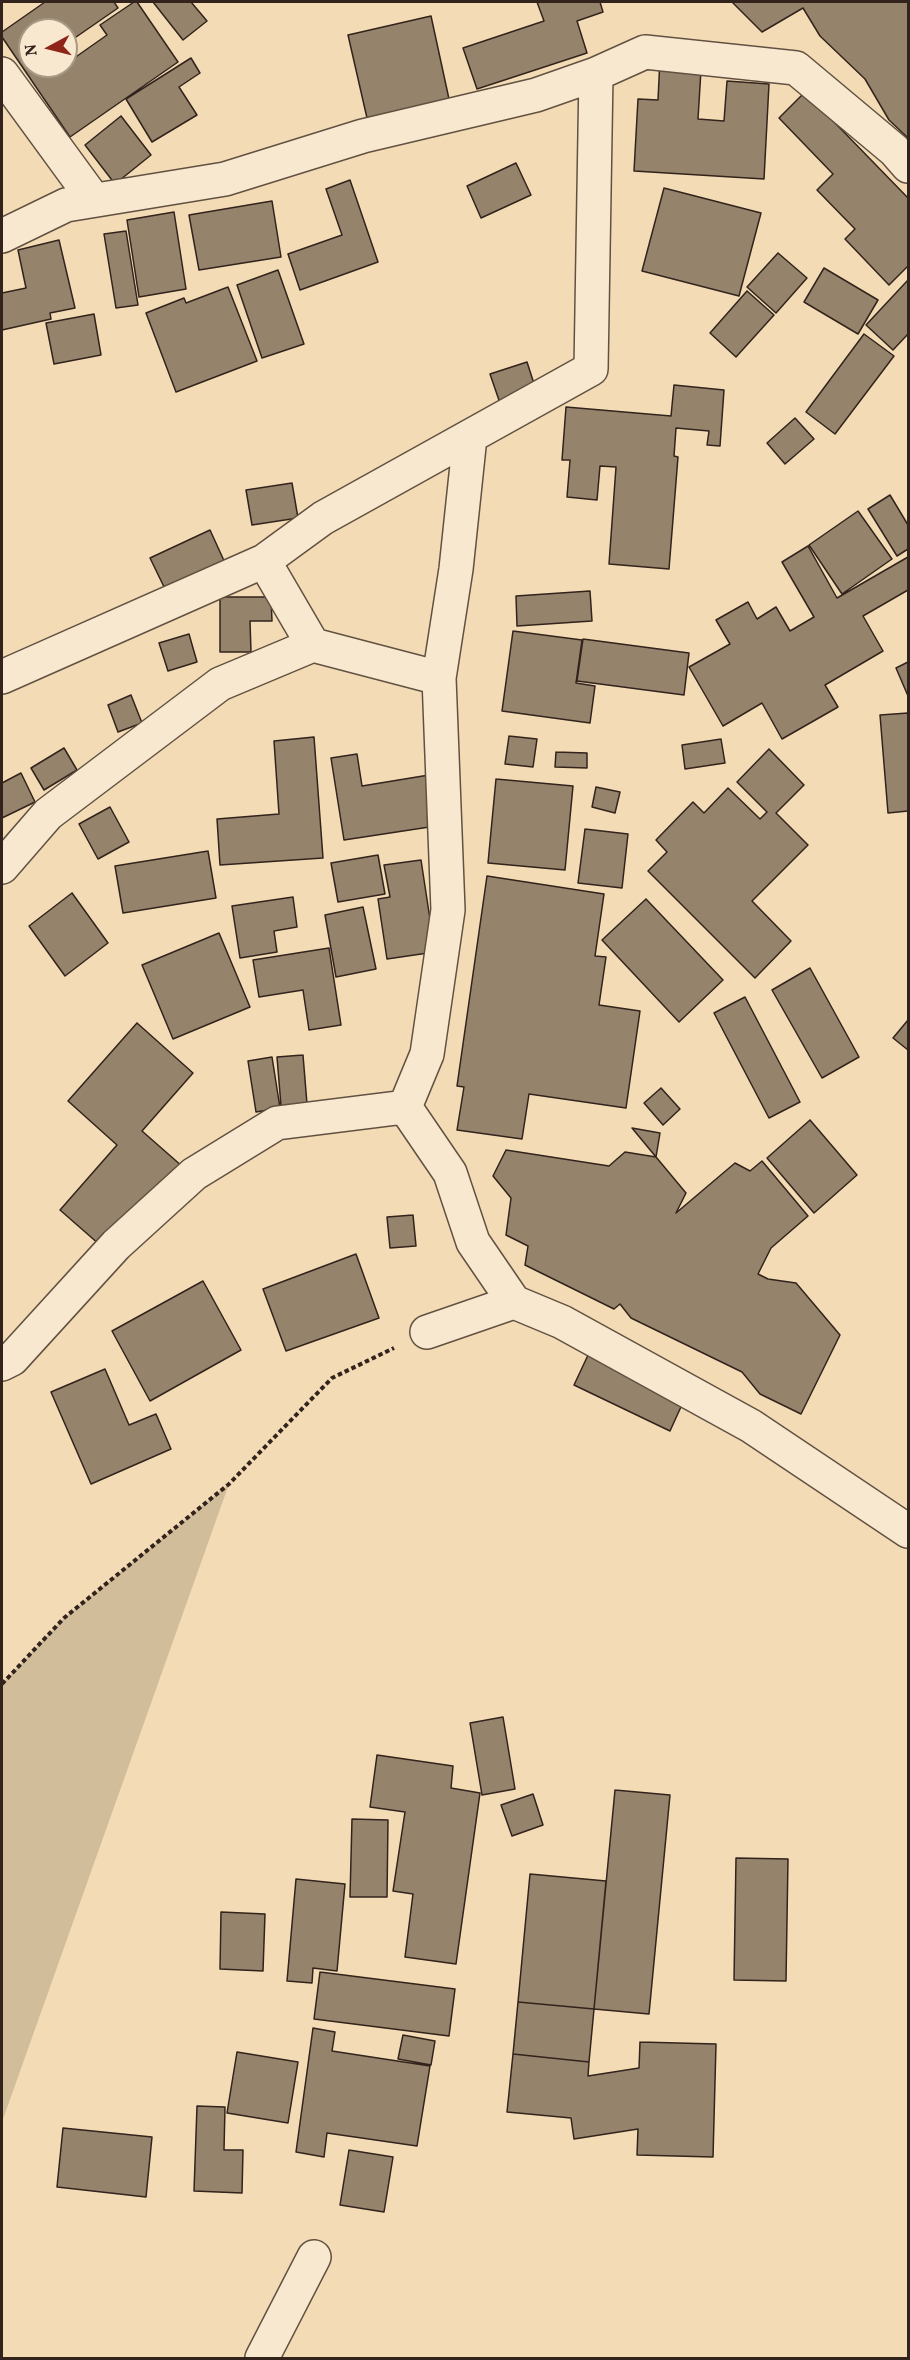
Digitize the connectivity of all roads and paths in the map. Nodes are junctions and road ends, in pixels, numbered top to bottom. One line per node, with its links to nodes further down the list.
1 (2, 74): 4 (street)
2 (596, 74): 3 (street); 4 (street); 6 (street)
3 (909, 166)
4 (94, 200): 5 (street)
5 (2, 236)
6 (471, 437): 7 (street); 10 (street)
7 (264, 561): 8 (street); 9 (street)
8 (313, 645): 10 (street); 11 (street)
9 (2, 677)
10 (440, 678): 12 (street)
11 (2, 867)
12 (405, 1107): 13 (street); 15 (street)
13 (514, 1302): 14 (street); 16 (street)
14 (427, 1332): 17 (path)
15 (2, 1364)
16 (909, 1531)
17 (2, 1684)
18 (314, 2257): 19 (street)
19 (262, 2358)

